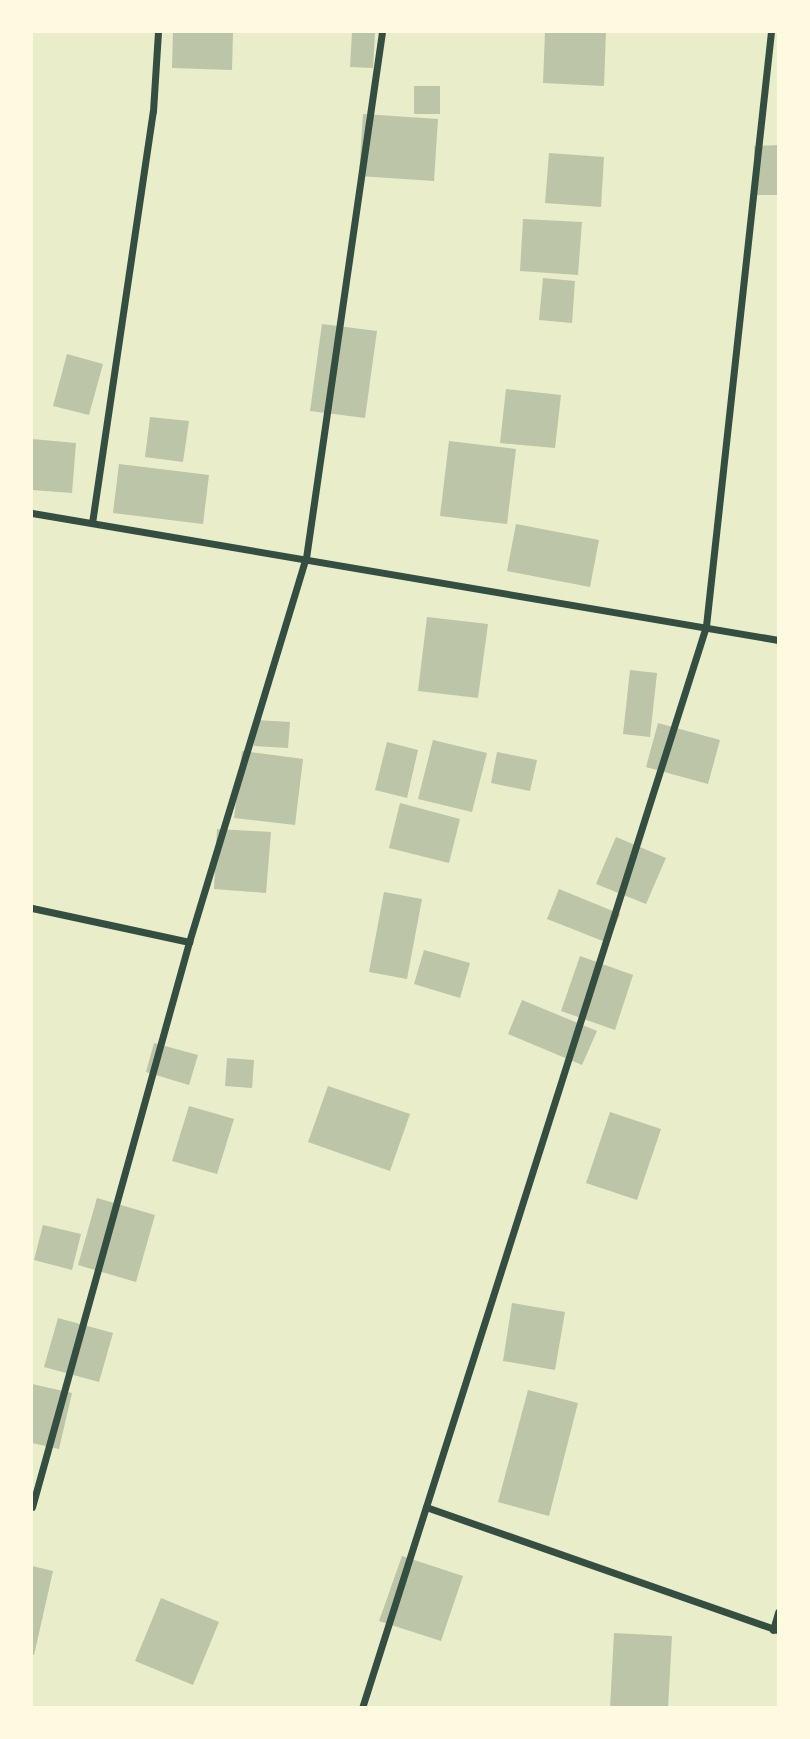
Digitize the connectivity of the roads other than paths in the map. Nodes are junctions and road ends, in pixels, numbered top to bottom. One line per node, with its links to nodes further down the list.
1 (158, 32): 5 (street)
2 (382, 32): 6 (street)
3 (771, 32): 7 (street)
4 (32, 513): 5 (street)
5 (92, 523): 6 (street)
6 (306, 558): 7 (street); 10 (street)
7 (706, 626): 8 (street); 12 (street)
8 (779, 640)
9 (32, 908): 10 (street)
10 (188, 942): 11 (street)
11 (32, 1507)
12 (426, 1507): 14 (street); 15 (street)
13 (779, 1612): 14 (street)
14 (776, 1630)
15 (362, 1707)

